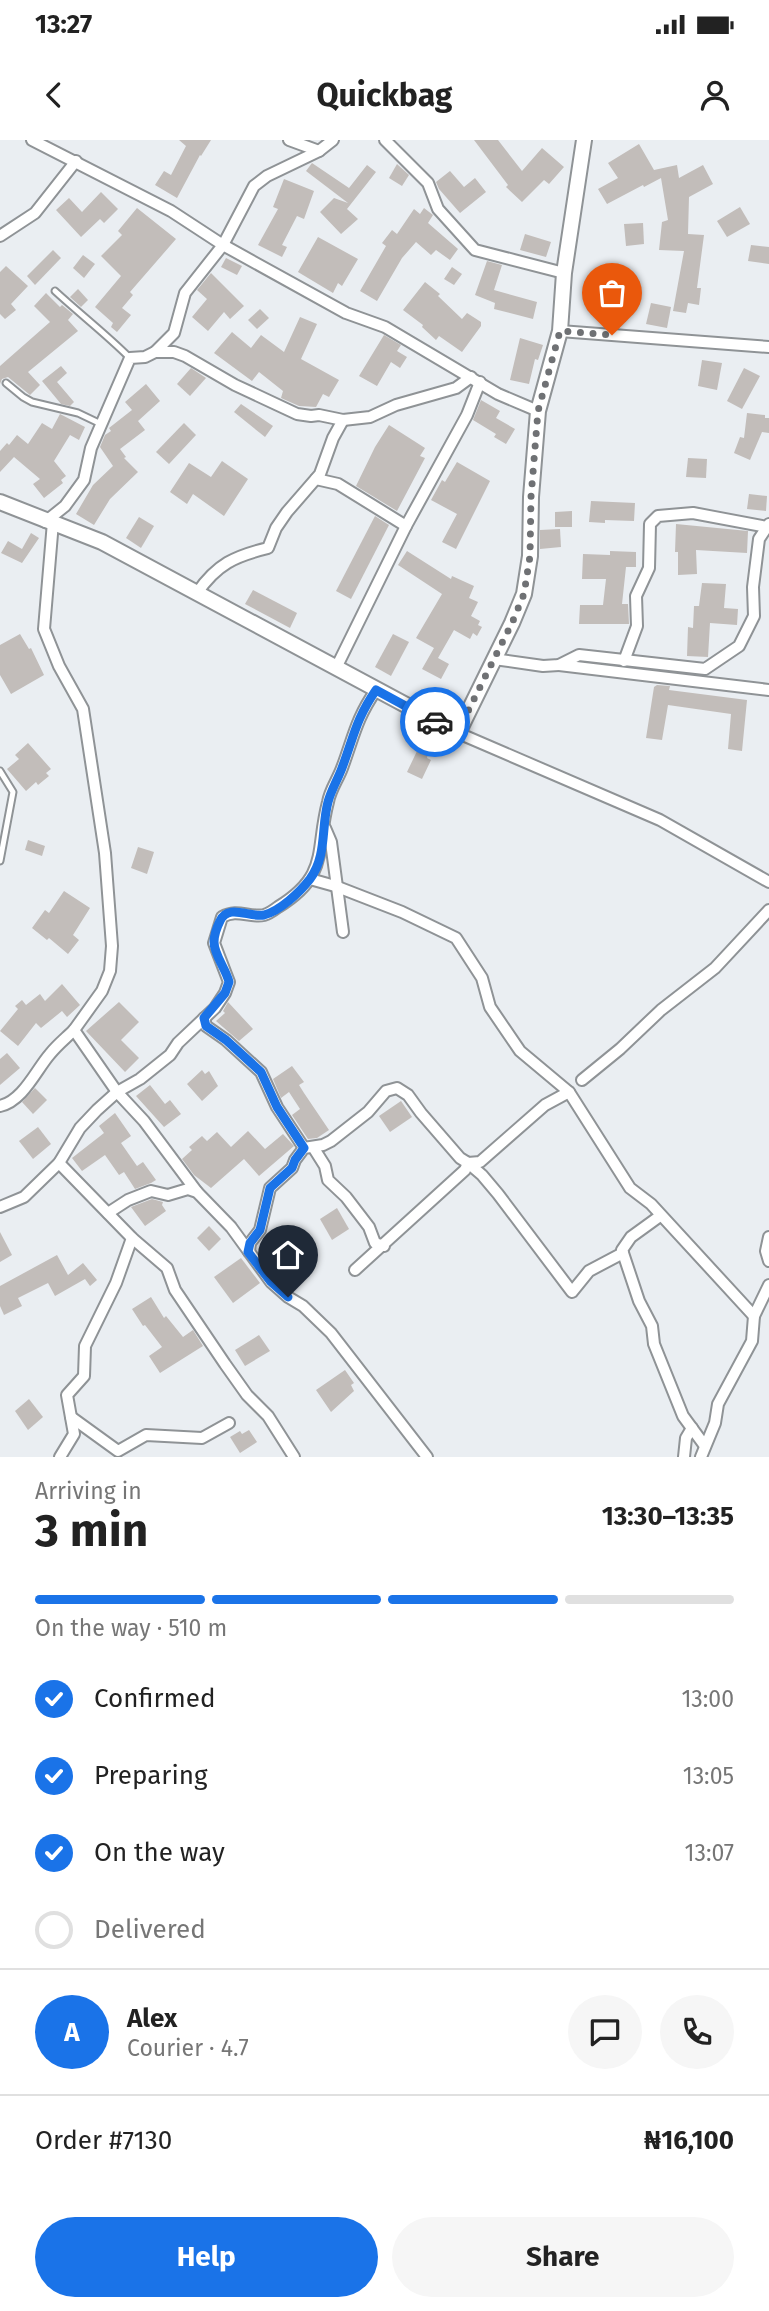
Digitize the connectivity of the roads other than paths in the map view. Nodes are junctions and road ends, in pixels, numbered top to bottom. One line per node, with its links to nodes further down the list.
1 (32, 140): 7 (street)
2 (289, 140): 6 (street)
3 (333, 140): 6 (street)
4 (385, 140): 10 (street)
5 (584, 140): 10 (street)
6 (319, 151): 9 (street)
7 (76, 161): 8 (street); 9 (street)
8 (0, 236)
9 (223, 245): 14 (street); 16 (street)
10 (564, 273): 12 (street)
11 (55, 291): 15 (lane)
12 (560, 331): 13 (street); 18 (street)
13 (769, 347)
14 (155, 352): 15 (street); 19 (street)
15 (130, 358): 20 (street)
16 (475, 380): 18 (street); 19 (street); 24 (street)
17 (6, 383): 20 (lane)
18 (538, 411): 27 (street)
19 (343, 420): 21 (street)
20 (101, 424): 23 (street)
21 (316, 479): 24 (street); 26 (street)
22 (0, 502): 23 (street)
23 (49, 522): 26 (street); 43 (street)
24 (406, 526): 30 (street)
25 (768, 526): 28 (street); 28 (street)
26 (197, 593): 30 (street)
27 (494, 659): 29 (street); 33 (street)
28 (624, 661): 29 (street)
29 (559, 665): 32 (street)
30 (336, 667): 31 (street)
31 (376, 690): 33 (street); 35 (street)
32 (769, 691)
33 (457, 733): 38 (street)
34 (0, 771): 36 (lane)
35 (324, 825): 37 (street); 39 (street)
36 (0, 860)
37 (310, 879): 39 (street); 42 (street)
38 (769, 882)
39 (335, 886): 41 (street); 46 (street)
40 (769, 910): 44 (street)
41 (343, 932)
42 (202, 1023): 45 (street); 48 (street)
43 (74, 1030): 45 (street); 47 (street)
44 (582, 1080)
45 (117, 1092): 49 (street); 51 (street)
46 (569, 1092): 50 (street); 54 (street)
47 (0, 1106)
48 (309, 1147): 50 (street); 57 (street); 58 (street)
49 (59, 1163): 52 (street); 53 (street)
50 (468, 1163): 57 (street); 59 (street)
51 (197, 1192): 53 (street); 58 (street)
52 (0, 1207)
53 (108, 1213): 56 (street)
54 (660, 1216): 59 (street); 63 (street)
55 (769, 1237): 60 (street)
56 (132, 1238): 64 (street); 69 (street)
57 (384, 1246): 61 (street)
58 (248, 1252): 70 (street)
59 (622, 1253): 66 (street)
60 (769, 1261)
61 (355, 1270)
62 (769, 1285): 63 (street)
63 (754, 1316): 67 (street)
64 (71, 1417): 65 (street); 68 (street)
65 (229, 1423)
66 (692, 1428): 67 (street); 71 (street)
67 (703, 1451)
68 (60, 1457)
69 (294, 1457)
70 (427, 1457)
71 (684, 1457)

